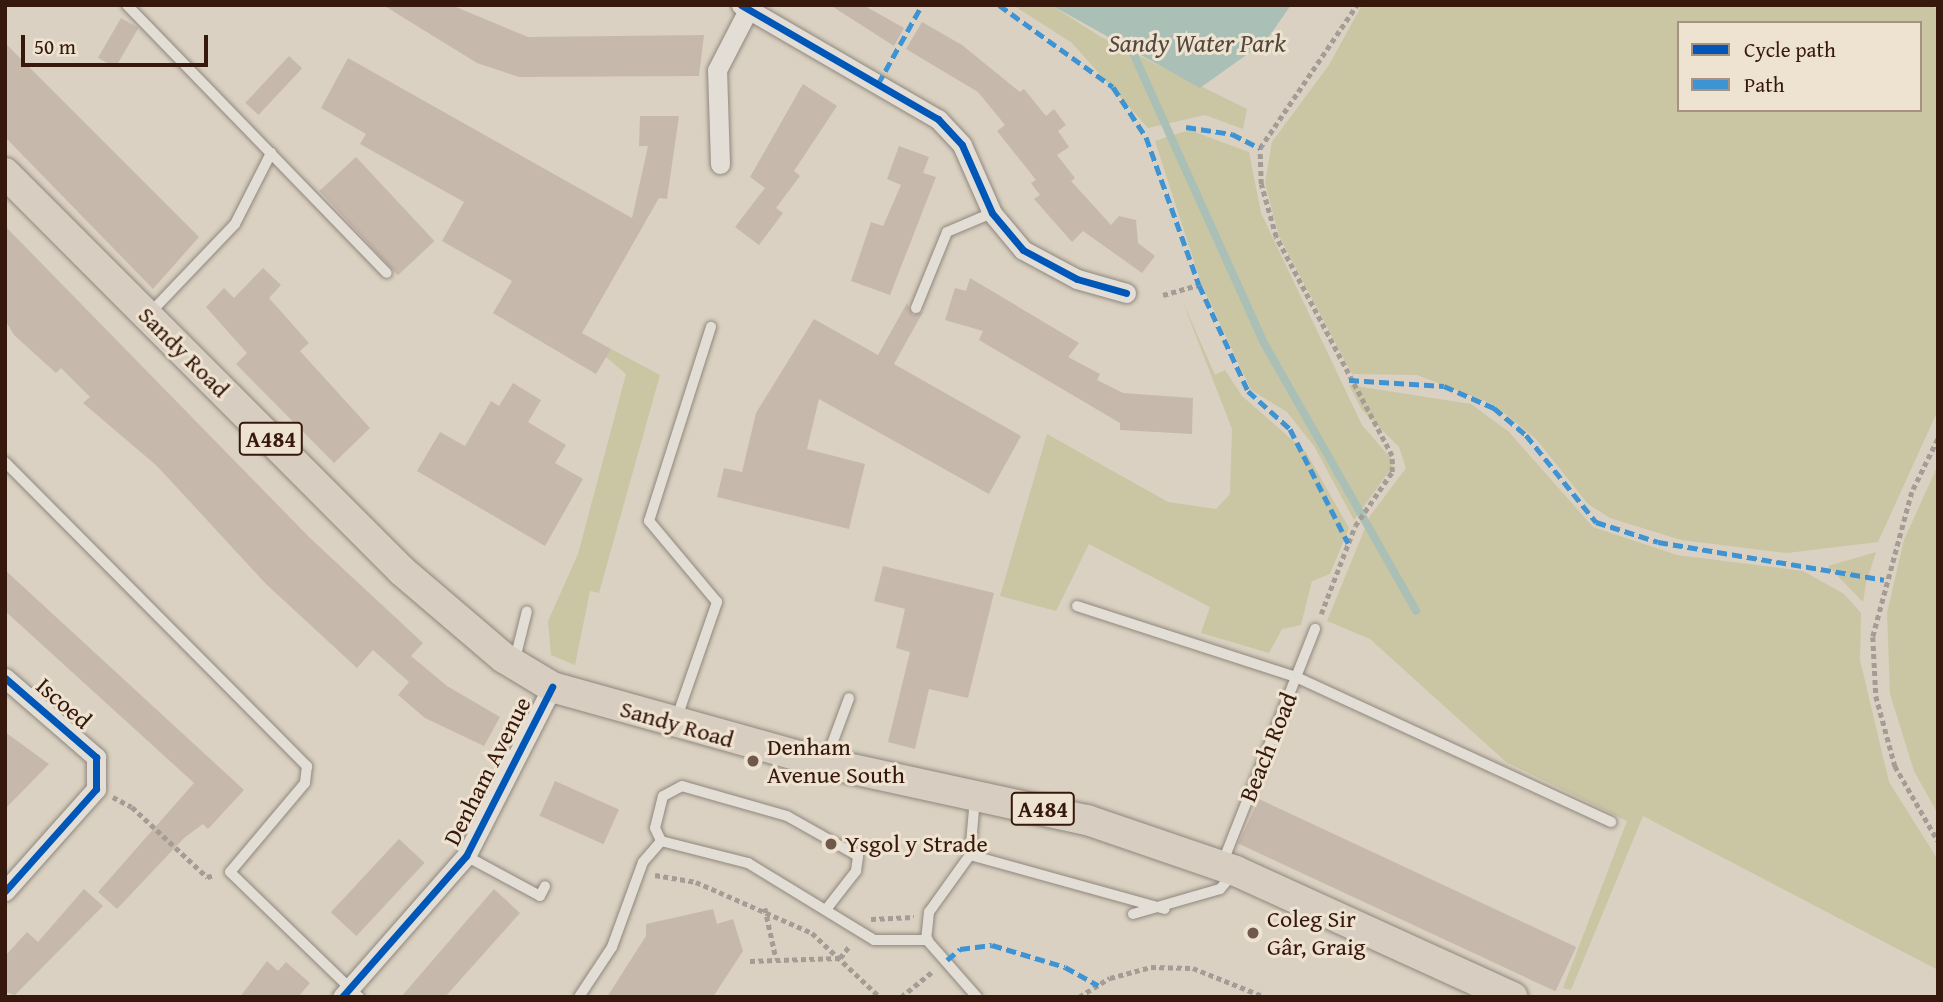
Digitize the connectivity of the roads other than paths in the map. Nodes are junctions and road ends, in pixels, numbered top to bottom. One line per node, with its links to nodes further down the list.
1 (127, 5): 3 (lane)
2 (745, 7): 4 (street); 6 (street)
3 (271, 153): 7 (lane); 10 (lane)
4 (720, 164)
5 (5, 173): 10 (main road, Sandy Road / A484)
6 (992, 213): 8 (street); 9 (lane)
7 (387, 273)
8 (1126, 293)
9 (916, 308)
10 (148, 315): 16 (main road, Sandy Road / A484)
11 (711, 327): 21 (lane)
12 (5, 462): 35 (lane)
13 (1077, 606): 17 (lane)
14 (527, 611): 16 (lane)
15 (1315, 629): 17 (lane, Beach Road)
16 (514, 663): 19 (main road, Sandy Road / A484)
17 (1296, 677): 24 (lane); 28 (lane, Beach Road)
18 (5, 678): 30 (street, Iscoed)
19 (552, 687): 21 (main road, Sandy Road / A484); 27 (street, Denham Avenue)
20 (849, 698): 22 (lane)
21 (675, 724): 22 (main road, Sandy Road / A484)
22 (825, 763): 23 (main road, Sandy Road / A484)
23 (975, 794): 26 (lane); 28 (main road, Sandy Road / A484)
24 (1611, 822)
25 (661, 841): 31 (lane); 31 (lane); 36 (lane)
26 (970, 855): 32 (lane); 34 (lane)
27 (466, 856): 29 (lane); 35 (street, Denham Avenue)
28 (1229, 868): 32 (lane); 38 (main road, Sandy Road / A484)
29 (545, 886)
30 (5, 891)
31 (828, 907): 34 (lane)
32 (1165, 909): 33 (lane)
33 (1133, 915)
34 (928, 940): 37 (lane)
35 (350, 994)
36 (579, 997)
37 (977, 997)
38 (1513, 997)

